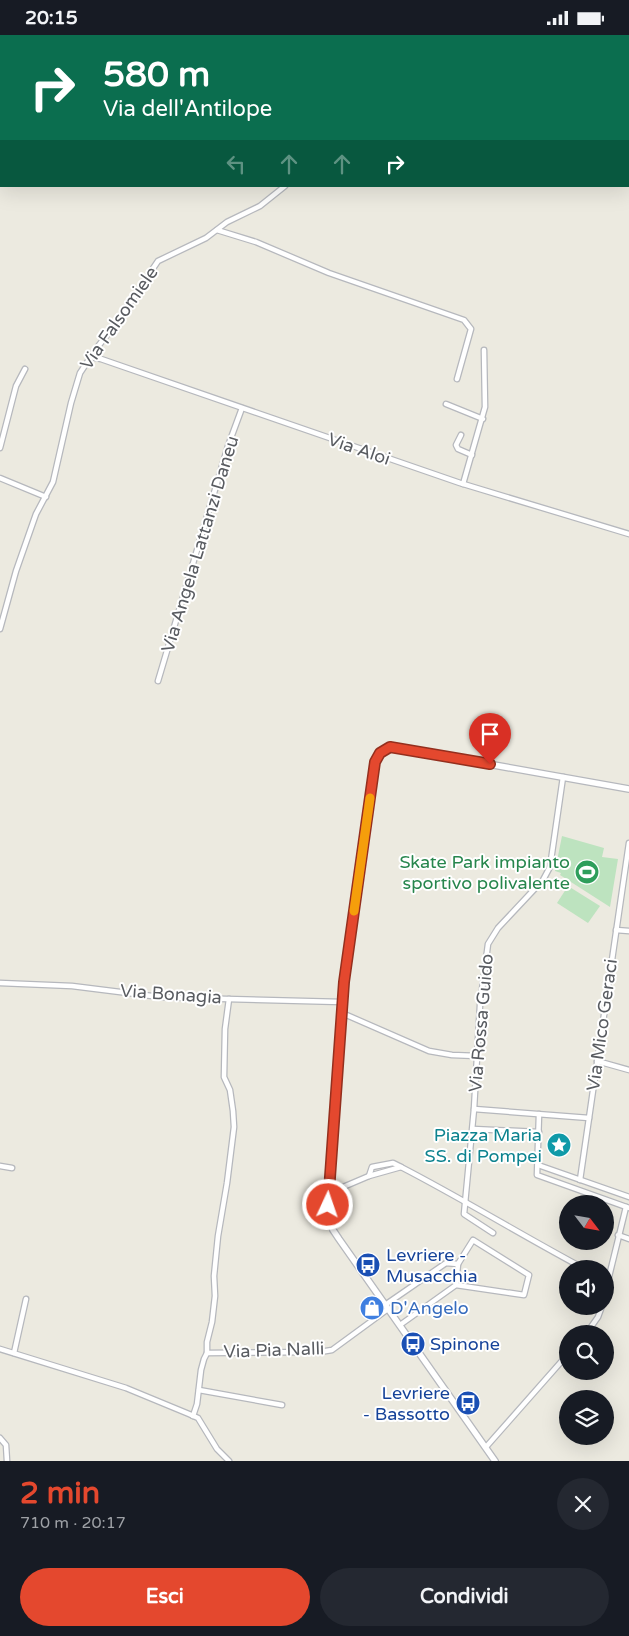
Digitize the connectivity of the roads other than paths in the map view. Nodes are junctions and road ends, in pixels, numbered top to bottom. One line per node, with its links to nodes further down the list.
1 (284, 187): 2 (street, Via Falsomiele)
2 (217, 230): 4 (street, Via Falsomiele); 6 (street)
3 (484, 350): 9 (street)
4 (91, 357): 8 (street, Via Aloi); 15 (street, Via Falsomiele)
5 (25, 369): 11 (street)
6 (457, 379)
7 (446, 404): 9 (street)
8 (242, 407): 14 (street, Via Aloi); 18 (street, Via Angela Lattanzi Daneu)
9 (483, 419): 12 (street)
10 (460, 435): 12 (street)
11 (0, 448)
12 (472, 455): 14 (street)
13 (0, 478): 15 (street)
14 (463, 484): 16 (street, Via Aloi)
15 (46, 497): 17 (street, Via Falsomiele)
16 (629, 534)
17 (0, 629)
18 (158, 681)
19 (563, 777): 20 (street); 26 (street); 28 (street, Via Rossa Guido)
20 (629, 789)
21 (629, 843): 22 (street, Via Mico Geraci)
22 (616, 931): 23 (street); 29 (street, Via Mico Geraci)
23 (629, 931)
24 (0, 983): 25 (street, Via Bonagia)
25 (229, 999): 26 (street, Via Bonagia); 56 (street)
26 (342, 1001): 27 (street)
27 (342, 1013): 28 (street); 40 (street)
28 (477, 1056): 31 (street, Via Rossa Guido)
29 (597, 1061): 30 (street); 33 (street, Via Mico Geraci)
30 (629, 1070)
31 (474, 1109): 32 (street); 34 (street, Via Rossa Guido)
32 (539, 1114): 33 (street); 35 (street)
33 (589, 1118): 39 (street, Via Mico Geraci)
34 (473, 1129): 35 (street); 42 (street, Via Rossa Guido)
35 (539, 1132): 36 (street)
36 (538, 1165): 39 (street); 43 (street)
37 (0, 1166): 38 (street)
38 (12, 1168)
39 (580, 1180): 41 (street)
40 (329, 1193): 42 (street); 52 (street)
41 (629, 1197)
42 (466, 1201): 44 (street); 47 (street)
43 (627, 1207): 45 (street)
44 (494, 1233)
45 (618, 1235): 46 (street); 48 (street)
46 (629, 1239)
47 (569, 1260)
48 (611, 1260)
49 (458, 1264): 50 (street); 50 (street); 52 (street, Via Pia Nalli)
50 (456, 1285): 53 (street)
51 (26, 1299): 55 (street)
52 (386, 1307): 53 (street); 56 (street, Via Pia Nalli)
53 (400, 1325): 62 (street)
54 (0, 1349): 55 (street)
55 (14, 1353): 60 (street)
56 (208, 1353): 58 (street)
57 (559, 1365): 62 (street)
58 (199, 1390): 59 (street); 60 (street)
59 (282, 1405)
60 (194, 1416): 64 (street)
61 (0, 1438): 63 (street)
62 (486, 1447): 65 (street)
63 (7, 1461)
64 (230, 1461)
65 (495, 1461)

